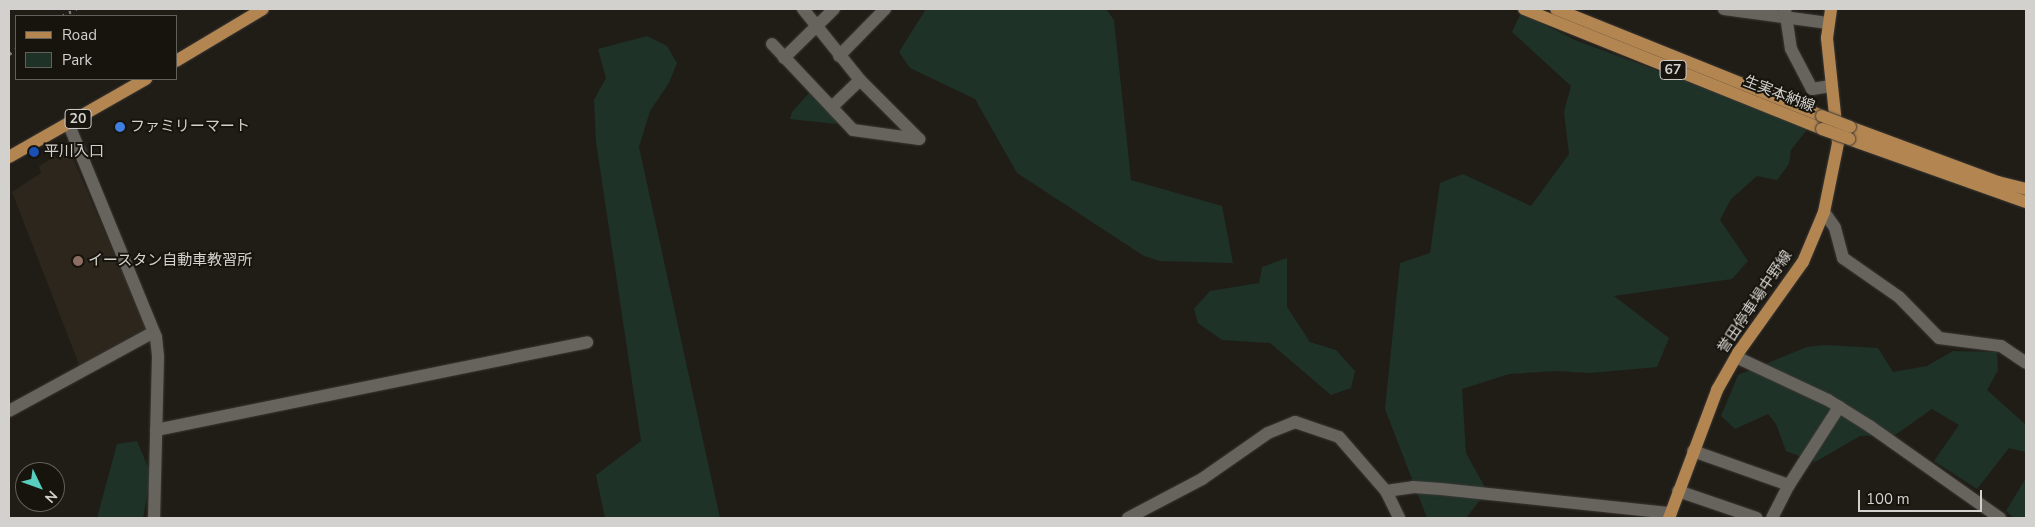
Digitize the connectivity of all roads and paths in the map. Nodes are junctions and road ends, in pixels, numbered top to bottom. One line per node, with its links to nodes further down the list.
1 (262, 9): 15 (main road)
2 (803, 9): 11 (street)
3 (834, 9): 11 (street)
4 (885, 9): 13 (street)
5 (1524, 9): 20 (main road, 生実本納線 / 67)
6 (1556, 9): 20 (main road, 生実本納線 / 67)
7 (1724, 9): 9 (street)
8 (1831, 9): 10 (main road, 誉田停車場中野線)
9 (1784, 12): 10 (street); 18 (street)
10 (1828, 23): 18 (main road, 誉田停車場中野線)
11 (816, 26): 13 (street); 14 (street)
12 (772, 44): 14 (street)
13 (838, 56): 17 (street)
14 (784, 58): 19 (street)
15 (178, 59)
16 (144, 80): 21 (main road, 20)
17 (860, 80): 19 (street); 19 (street)
18 (1831, 86): 26 (main road, 誉田停車場中野線)
19 (832, 107)
20 (1822, 122): 22 (main road, 生実本納線 / 67, bridge)
21 (69, 125): 23 (main road, 20); 27 (street)
22 (1850, 133): 24 (main road, 生実本納線 / 67); 25 (main road, 生実本納線 / 67)
23 (9, 157)
24 (2026, 189)
25 (2026, 202)
26 (1824, 212): 29 (main road, 誉田停車場中野線); 30 (street)
27 (154, 332): 32 (street); 33 (street)
28 (587, 342): 33 (street)
29 (1736, 357): 31 (street); 34 (main road, 誉田停車場中野線)
30 (2026, 364)
31 (1839, 407): 35 (street); 44 (street)
32 (9, 411)
33 (156, 430): 39 (street)
34 (1693, 451): 35 (street); 37 (main road, 誉田停車場中野線)
35 (1789, 485): 43 (street)
36 (1386, 491): 38 (street); 40 (street); 41 (street)
37 (1678, 491): 38 (main road, 誉田停車場中野線); 42 (street)
38 (1670, 515)
39 (154, 518)
40 (1128, 518)
41 (1399, 518)
42 (1757, 518)
43 (1772, 518)
44 (2000, 518)

